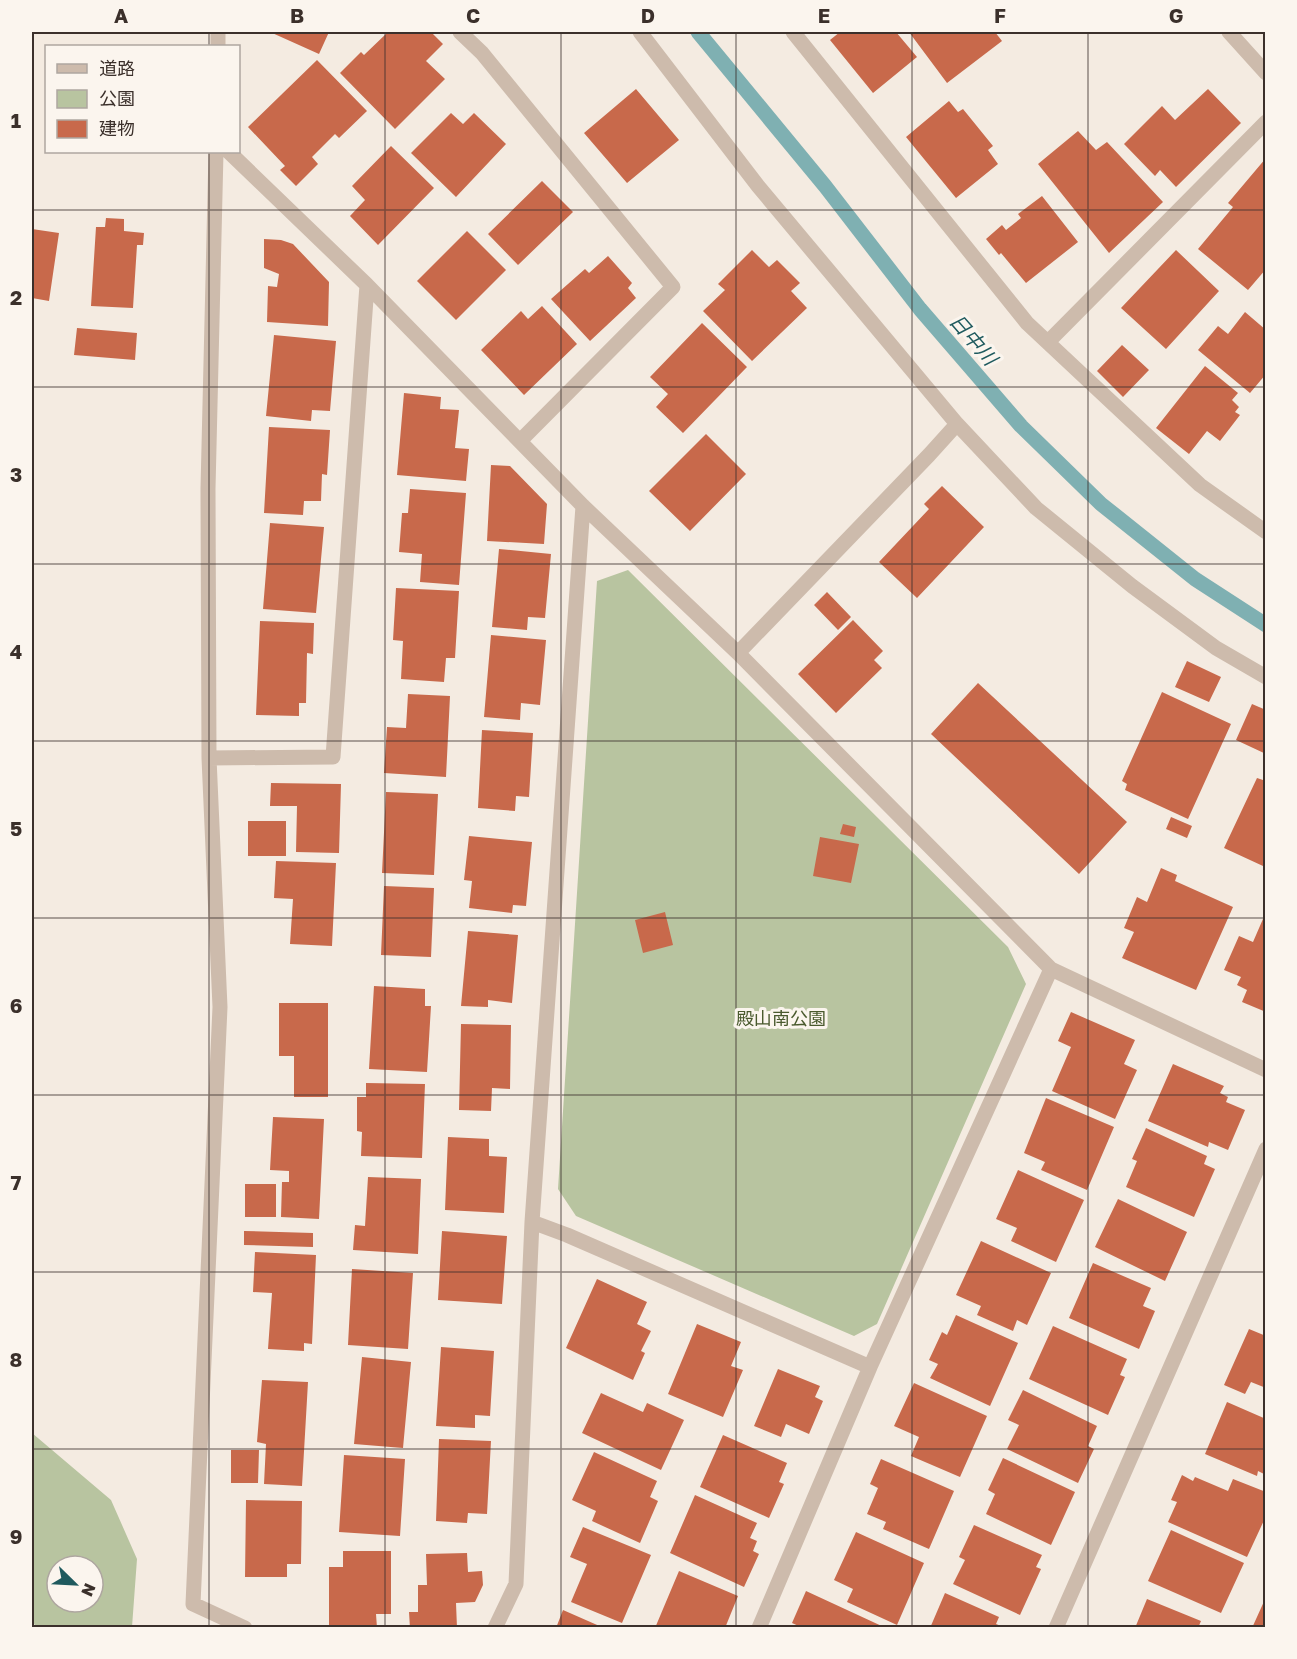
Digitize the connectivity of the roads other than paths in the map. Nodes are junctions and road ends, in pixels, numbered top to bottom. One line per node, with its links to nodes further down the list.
1 (460, 32): 12 (street)
2 (640, 32): 11 (street)
3 (793, 32): 10 (street)
4 (1229, 32): 5 (street)
5 (1266, 73)
6 (1266, 122): 10 (street)
7 (216, 153): 17 (street)
8 (230, 153): 9 (street)
9 (367, 285): 12 (street); 17 (street)
10 (1048, 342): 14 (street)
11 (957, 424): 15 (street); 16 (street)
12 (520, 441): 13 (street)
13 (583, 506): 15 (street); 21 (street)
14 (1266, 532)
15 (738, 653): 18 (street)
16 (1266, 677)
17 (209, 758): 23 (street)
18 (1051, 969): 19 (street); 22 (street)
19 (1266, 1070)
20 (1266, 1149): 26 (street)
21 (532, 1222): 22 (street); 24 (street)
22 (870, 1367): 25 (street)
23 (245, 1628)
24 (495, 1628)
25 (759, 1628)
26 (1056, 1628)

